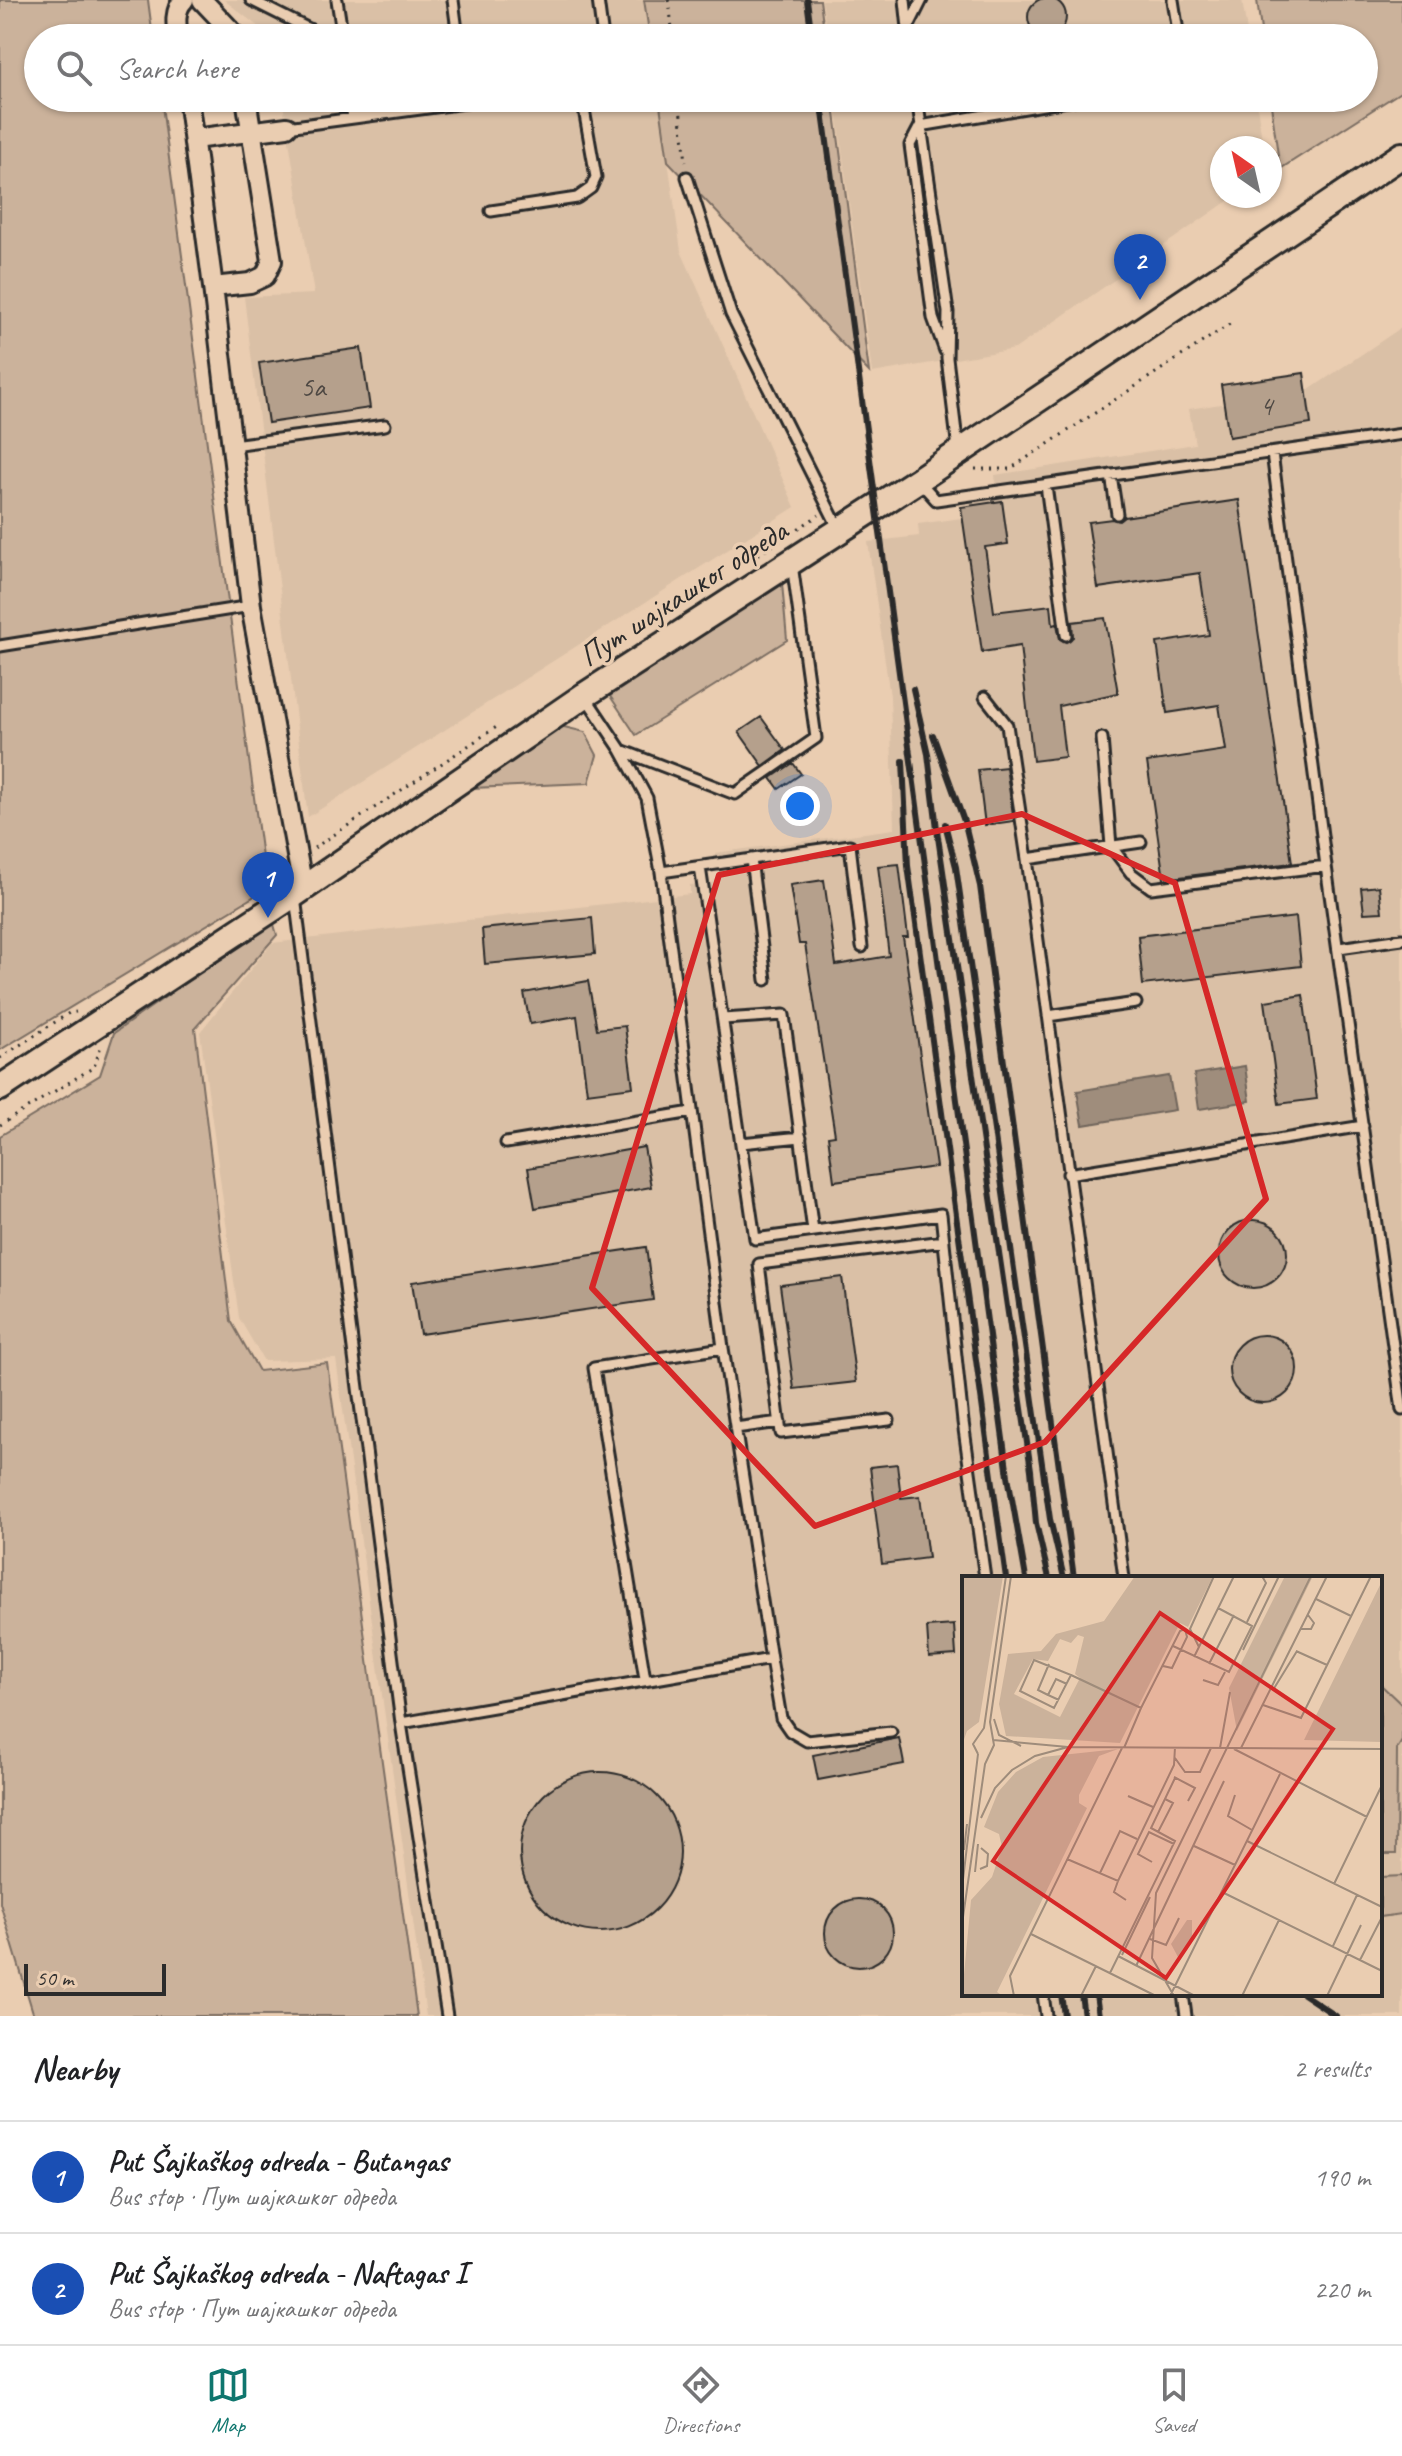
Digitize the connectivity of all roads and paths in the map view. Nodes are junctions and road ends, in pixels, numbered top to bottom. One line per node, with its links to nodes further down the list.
1 (184, 0): 11 (street)
2 (202, 0): 12 (street)
3 (251, 0): 13 (lane)
4 (337, 0): 14 (lane)
5 (453, 0): 15 (lane)
6 (598, 0): 16 (lane)
7 (669, 0): 17 (path)
8 (905, 0): 18 (lane)
9 (922, 0): 19 (lane)
10 (1173, 0): 20 (lane)
11 (177, 24)
12 (225, 24)
13 (299, 24)
14 (341, 24)
15 (456, 24)
16 (601, 24)
17 (672, 24)
18 (908, 24)
19 (913, 24)
20 (1177, 24)
21 (190, 112): 33 (street)
22 (248, 112): 32 (street)
23 (352, 112): 29 (lane)
24 (391, 112): 29 (lane)
25 (584, 112): 36 (lane)
26 (680, 112): 35 (path)
27 (918, 112): 30 (lane)
28 (1002, 112): 30 (lane)
29 (353, 118): 31 (lane)
30 (920, 126): 39 (lane); 39 (lane)
31 (287, 127): 32 (street)
32 (251, 131): 33 (street); 37 (street)
33 (194, 139): 37 (street)
34 (1402, 155): 44 (street, Пут шајкашког одреда)
35 (687, 177): 49 (lane)
36 (491, 211)
37 (213, 287): 42 (street)
38 (1233, 322): 44 (path)
39 (947, 358): 44 (lane)
40 (385, 425): 42 (lane)
41 (1402, 434): 43 (lane)
42 (232, 445): 51 (street)
43 (1272, 453): 45 (lane); 62 (lane)
44 (963, 461): 46 (street, Пут шајкашког одреда)
45 (1111, 475): 47 (lane); 48 (lane)
46 (918, 480): 47 (lane); 49 (street, Пут шајкашког одреда)
47 (1046, 485): 52 (lane)
48 (1117, 514)
49 (839, 530): 50 (street, Пут шајкашког одреда)
50 (791, 560): 54 (street, Пут шајкашког одреда); 57 (lane)
51 (251, 606): 53 (lane); 65 (street)
52 (1066, 635)
53 (0, 646)
54 (585, 695): 57 (lane); 65 (street, Пут шајкашког одреда)
55 (985, 697): 61 (lane)
56 (1102, 738): 59 (lane)
57 (621, 750): 64 (lane)
58 (1141, 842): 59 (lane)
59 (1111, 846): 61 (lane); 62 (lane)
60 (751, 859): 63 (lane); 67 (lane); 69 (lane)
61 (1027, 859): 72 (lane)
62 (1326, 866): 68 (lane)
63 (700, 867): 64 (lane); 73 (lane)
64 (661, 872): 75 (lane)
65 (299, 891): 71 (street, Пут шајкашког одреда); 95 (lane)
66 (1402, 939): 68 (lane)
67 (862, 947)
68 (1339, 948): 77 (lane)
69 (766, 980)
70 (1136, 1003): 72 (lane)
71 (114, 1011): 74 (street, Пут шајкашког одреда); 76 (path)
72 (1048, 1016): 81 (lane)
73 (723, 1019): 78 (lane); 80 (lane)
74 (0, 1088)
75 (692, 1112): 79 (lane); 86 (lane)
76 (0, 1125)
77 (1363, 1126): 81 (lane); 85 (lane)
78 (801, 1137): 80 (lane); 82 (lane)
79 (506, 1143)
80 (741, 1143): 82 (lane)
81 (1068, 1174): 92 (lane)
82 (813, 1231): 83 (lane)
83 (944, 1241): 89 (lane); 91 (lane)
84 (1402, 1323): 85 (lane)
85 (1390, 1324): 87 (lane)
86 (723, 1348): 90 (lane); 94 (lane)
87 (1402, 1410)
88 (889, 1420): 89 (lane)
89 (780, 1422): 90 (lane)
90 (735, 1428): 93 (lane)
91 (985, 1576)
92 (1124, 1576)
93 (771, 1659): 94 (lane); 96 (lane)
94 (645, 1679): 95 (lane)
95 (401, 1723): 99 (lane)
96 (891, 1732)
97 (1043, 1996): 100 (lane)
98 (1183, 1996): 101 (lane)
99 (447, 2016)
100 (1046, 2016)
101 (1186, 2016)

